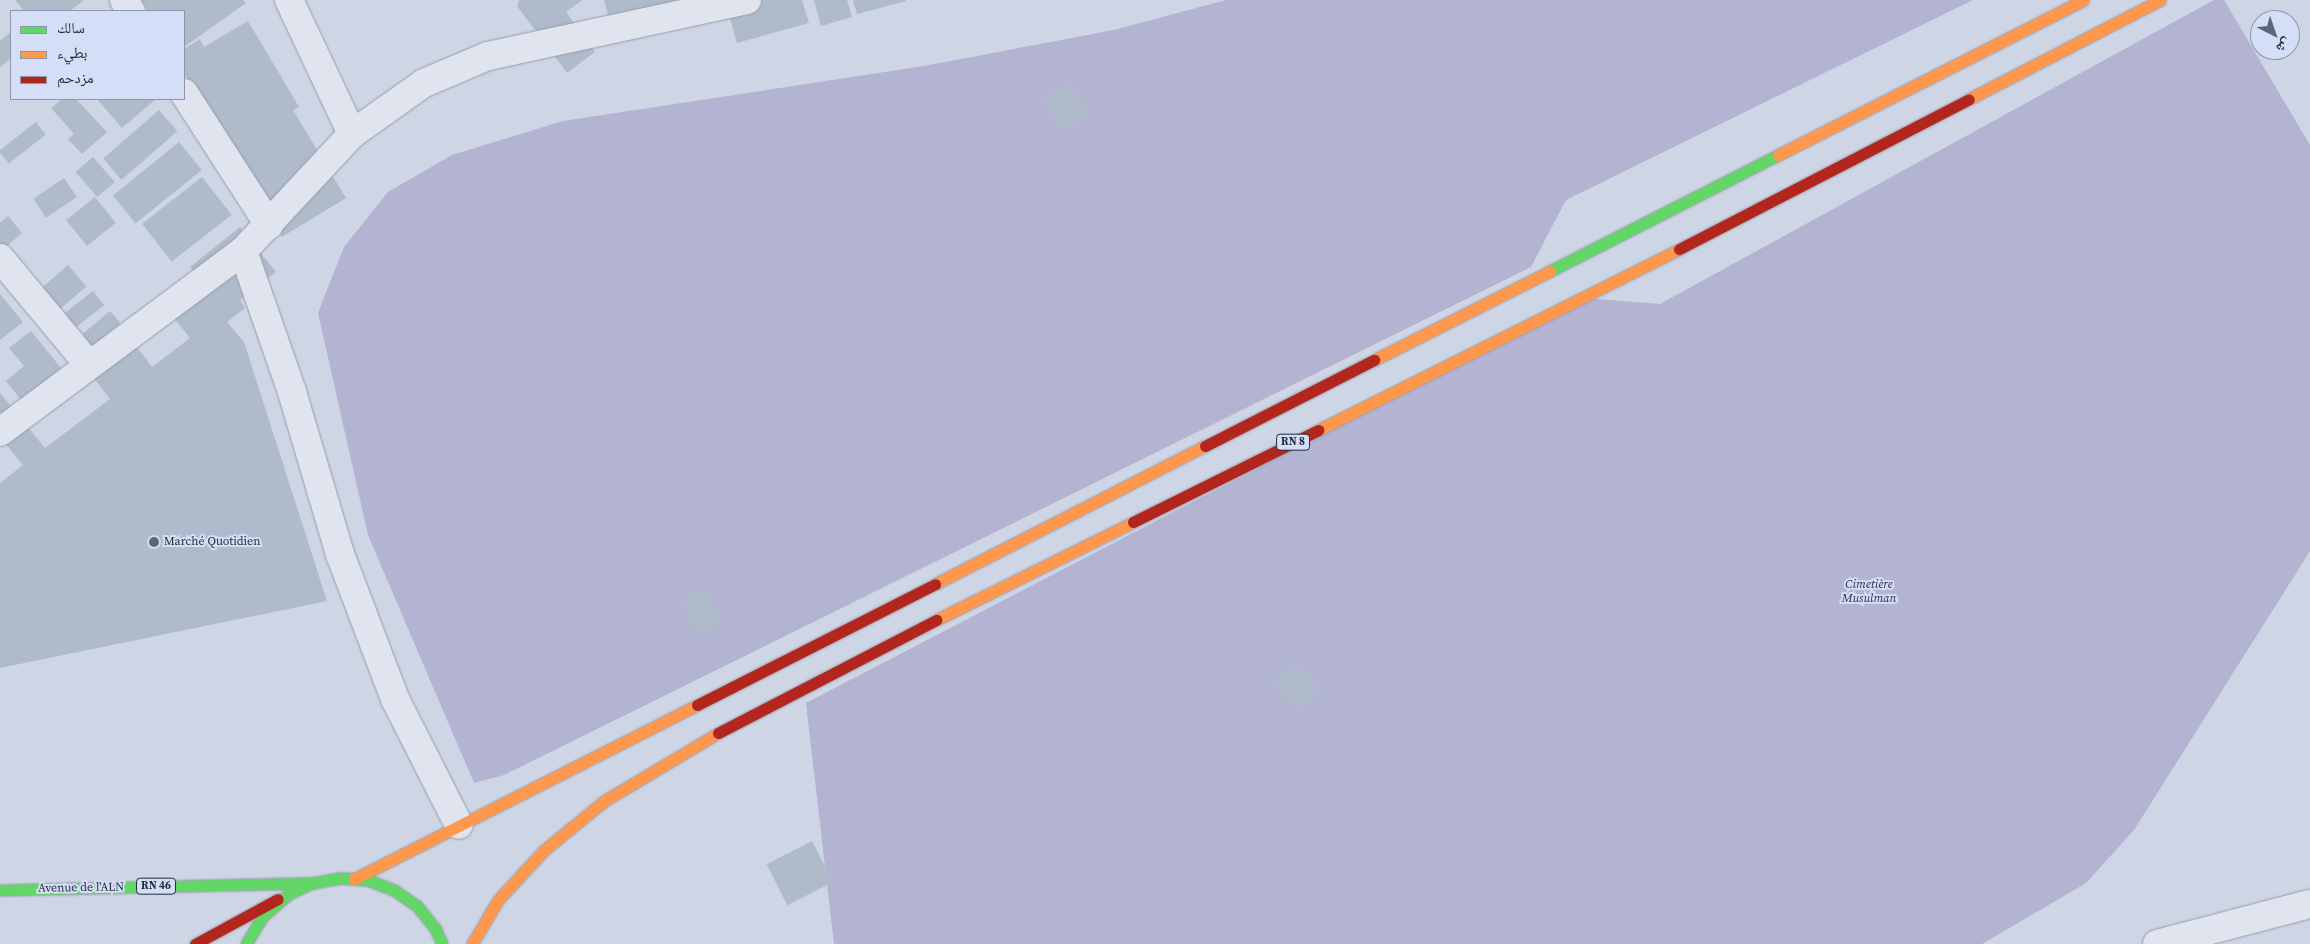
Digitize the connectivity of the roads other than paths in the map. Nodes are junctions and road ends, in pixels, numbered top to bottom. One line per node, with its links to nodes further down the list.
1 (289, 0): 6 (street)
2 (747, 0): 6 (street)
3 (2083, 0): 12 (main road)
4 (2160, 0): 21 (main road, RN 8)
5 (185, 95): 7 (street)
6 (352, 134): 7 (street)
7 (269, 225): 8 (street)
8 (243, 251): 10 (street); 12 (street)
9 (0, 258): 10 (street)
10 (89, 365): 11 (street)
11 (0, 432)
12 (459, 825): 13 (main road)
13 (354, 879): 14 (main road, Avenue de l'ALN); 20 (main road)
14 (312, 883): 15 (main road, Avenue de l'ALN / RN 46); 16 (main road)
15 (0, 890)
16 (288, 894): 18 (main road); 19 (main road)
17 (2310, 904): 22 (street)
18 (195, 944)
19 (246, 944)
20 (442, 944)
21 (472, 944)
22 (2158, 944)

